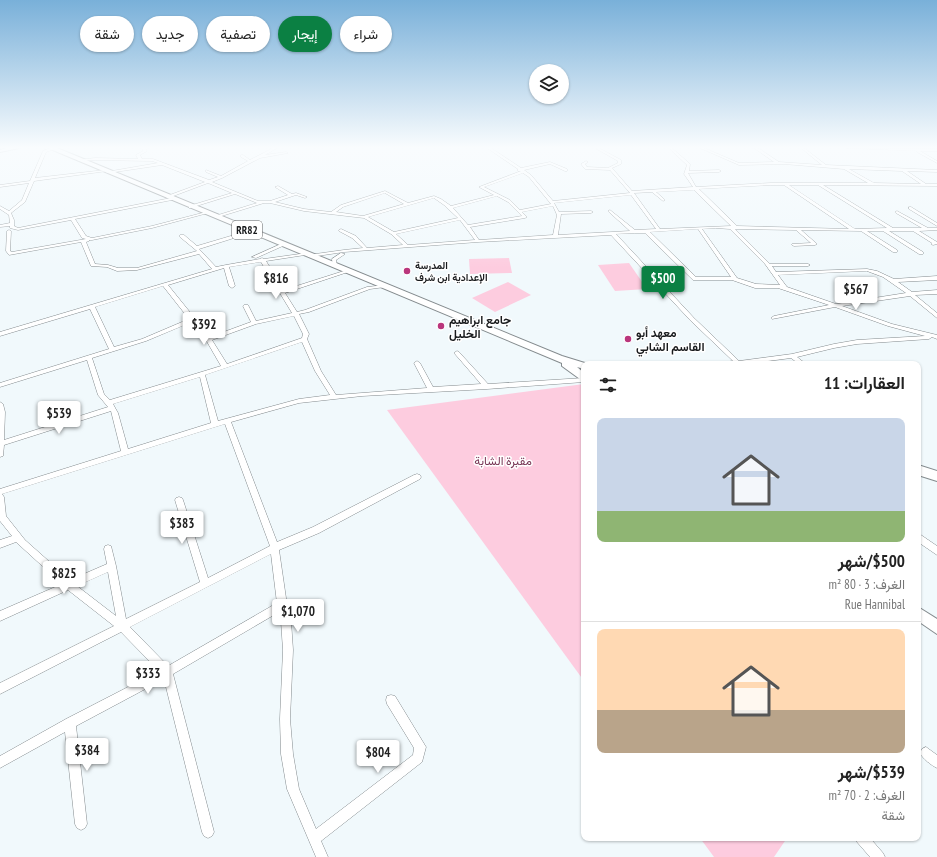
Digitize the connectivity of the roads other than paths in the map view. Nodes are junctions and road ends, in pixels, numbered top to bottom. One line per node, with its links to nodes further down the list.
1 (29, 188): 30 (street)
2 (146, 188): 18 (main road, RR82)
3 (193, 188): 18 (street)
4 (223, 188): 13 (street)
5 (279, 188): 15 (street)
6 (485, 188): 16 (street)
7 (540, 188): 23 (street)
8 (627, 188): 14 (street)
9 (695, 188): 12 (street); 44 (street)
10 (790, 188): 53 (street)
11 (824, 188): 56 (street)
12 (653, 191): 14 (street); 19 (street)
13 (235, 193): 20 (street); 24 (street)
14 (631, 193): 23 (street); 51 (street)
15 (291, 195): 17 (street); 21 (street)
16 (498, 195): 26 (street); 28 (street)
17 (305, 197)
18 (169, 198): 24 (main road, RR82); 38 (street)
19 (664, 200)
20 (264, 202): 21 (street); 36 (street)
21 (270, 202): 34 (street)
22 (407, 204): 26 (street); 34 (street); 37 (street)
23 (553, 204): 28 (street); 35 (street)
24 (190, 207): 33 (main road, RR82)
25 (1, 208): 30 (street)
26 (449, 208): 39 (street)
27 (910, 208): 41 (street)
28 (520, 211): 43 (street)
29 (610, 211): 59 (street)
30 (10, 212): 40 (street)
31 (591, 212): 35 (street)
32 (897, 212): 48 (street)
33 (206, 213): 36 (main road, RR82); 64 (street)
34 (332, 213): 37 (street)
35 (558, 213): 63 (street)
36 (216, 217): 57 (main road, RR82)
37 (363, 217): 60 (street)
38 (72, 218): 46 (street); 64 (street)
39 (460, 219): 43 (street); 60 (street)
40 (12, 224): 42 (street); 46 (street)
41 (937, 225)
42 (0, 226)
43 (467, 226): 66 (street)
44 (733, 227): 45 (street); 52 (street); 81 (street)
45 (700, 228): 51 (street); 89 (street)
46 (18, 229): 65 (street)
47 (915, 229): 48 (street); 56 (street); 67 (street)
48 (927, 229): 49 (street)
49 (937, 229)
50 (341, 230): 72 (street)
51 (659, 230): 58 (street)
52 (798, 230): 53 (street); 69 (street)
53 (854, 230): 54 (street)
54 (862, 230): 55 (street); 74 (street)
55 (884, 230): 56 (street); 77 (street)
56 (893, 230)
57 (251, 231): 68 (main road, RR82); 71 (street)
58 (646, 231): 59 (street); 89 (street)
59 (634, 232): 61 (street)
60 (393, 233): 70 (street)
61 (613, 234): 63 (street); 115 (street)
62 (182, 236): 71 (street)
63 (555, 237): 66 (street)
64 (97, 238): 65 (street)
65 (83, 241): 75 (street)
66 (478, 241): 70 (street)
67 (933, 244)
68 (284, 245): 78 (main road, RR82); 80 (street)
69 (794, 245)
70 (407, 246): 72 (street)
71 (196, 248): 75 (street)
72 (367, 250): 73 (street)
73 (357, 251): 76 (street); 78 (street)
74 (895, 251)
75 (200, 252): 85 (street)
76 (347, 253): 78 (street); 84 (street)
77 (921, 253)
78 (311, 256): 79 (street); 84 (main road, RR82)
79 (262, 259): 80 (street); 95 (street)
80 (233, 264): 83 (street)
81 (768, 265): 82 (street); 87 (street)
82 (808, 265)
83 (226, 266): 85 (street); 92 (street)
84 (335, 266): 86 (main road, RR82)
85 (215, 269): 91 (street)
86 (349, 271): 93 (main road, RR82); 95 (street)
87 (776, 274): 90 (street); 94 (street)
88 (937, 278): 90 (street)
89 (734, 279): 94 (street)
90 (892, 281): 97 (street)
91 (164, 285): 98 (street); 104 (street)
92 (232, 286)
93 (383, 286): 101 (street); 114 (main road, RR82)
94 (786, 288): 100 (street)
95 (282, 292): 101 (street)
96 (937, 292): 97 (street)
97 (909, 293): 100 (street); 102 (street)
98 (92, 306): 106 (street); 110 (street)
99 (246, 306): 105 (street)
100 (837, 306): 103 (street); 107 (street)
101 (296, 314): 105 (street); 109 (street)
102 (937, 316)
103 (774, 318)
104 (193, 319): 108 (street); 110 (street)
105 (254, 324): 108 (street)
106 (0, 334)
107 (937, 337): 112 (street)
108 (209, 339): 120 (street)
109 (304, 339): 120 (street); 127 (street)
110 (112, 350): 113 (street)
111 (457, 353): 125 (street)
112 (792, 356): 116 (street); 117 (street)
113 (89, 357): 124 (street); 129 (street)
114 (558, 358): 119 (main road, RR82); 122 (main road)
115 (737, 361)
116 (754, 361)
117 (799, 361)
118 (417, 363): 126 (street)
119 (581, 365)
120 (225, 367): 121 (street)
121 (202, 374): 129 (street); 132 (street)
122 (581, 377)
123 (581, 379): 125 (street)
124 (0, 385)
125 (487, 387): 126 (street)
126 (431, 390): 127 (street)
127 (334, 396): 131 (street)
128 (0, 404): 130 (street)
129 (111, 405): 133 (street); 134 (street)
130 (1, 413): 133 (street)
131 (227, 421): 132 (street); 145 (street)
132 (215, 425): 134 (street)
133 (0, 444): 135 (street)
134 (125, 452): 139 (street)
135 (0, 454)
136 (921, 471): 137 (main road)
137 (937, 476)
138 (417, 477): 145 (street)
139 (0, 492)
140 (0, 497): 142 (street)
141 (179, 500): 149 (street)
142 (18, 538): 144 (street); 150 (street)
143 (921, 539): 147 (street)
144 (0, 544)
145 (276, 548): 149 (street); 151 (street)
146 (108, 549): 148 (street)
147 (937, 551)
148 (112, 566): 150 (street); 155 (street)
149 (205, 584): 155 (street)
150 (69, 585): 153 (street); 155 (street)
151 (282, 605): 156 (street); 165 (street)
152 (921, 614): 154 (street)
153 (0, 616)
154 (935, 621)
155 (123, 627): 156 (street); 157 (street)
156 (167, 672): 159 (street); 164 (street)
157 (0, 689)
158 (391, 700): 165 (street)
159 (70, 723): 161 (street); 163 (street)
160 (926, 753): 162 (street)
161 (0, 762)
162 (937, 762)
163 (81, 824)
164 (208, 832)
165 (315, 838): 167 (street)
166 (864, 841): 168 (street)
167 (322, 857)
168 (879, 857)

